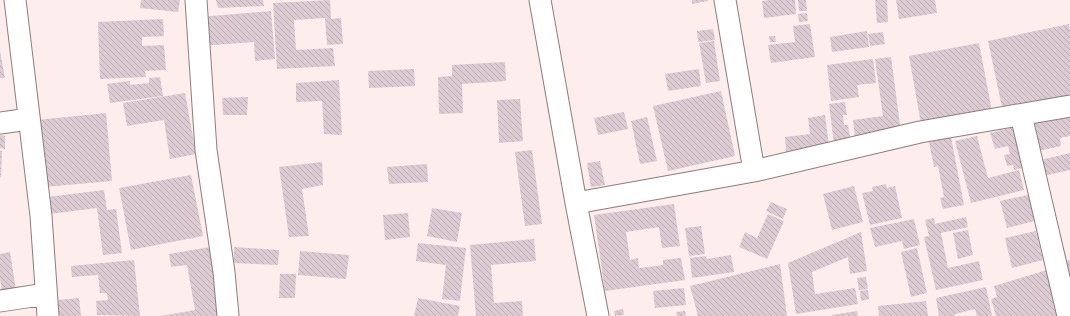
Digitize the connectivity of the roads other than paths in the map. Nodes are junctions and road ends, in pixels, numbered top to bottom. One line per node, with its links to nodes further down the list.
1 (15, 0): 7 (street)
2 (196, 0): 14 (street)
3 (540, 0): 10 (street)
4 (725, 0): 9 (street)
5 (1070, 106): 6 (street)
6 (1021, 115): 9 (street); 16 (street)
7 (29, 119): 8 (street); 11 (street)
8 (0, 123)
9 (754, 171): 10 (street)
10 (576, 203): 15 (street)
11 (46, 294): 12 (street); 13 (street)
12 (0, 301)
13 (48, 316)
14 (228, 316)
15 (598, 316)
16 (1068, 316)

